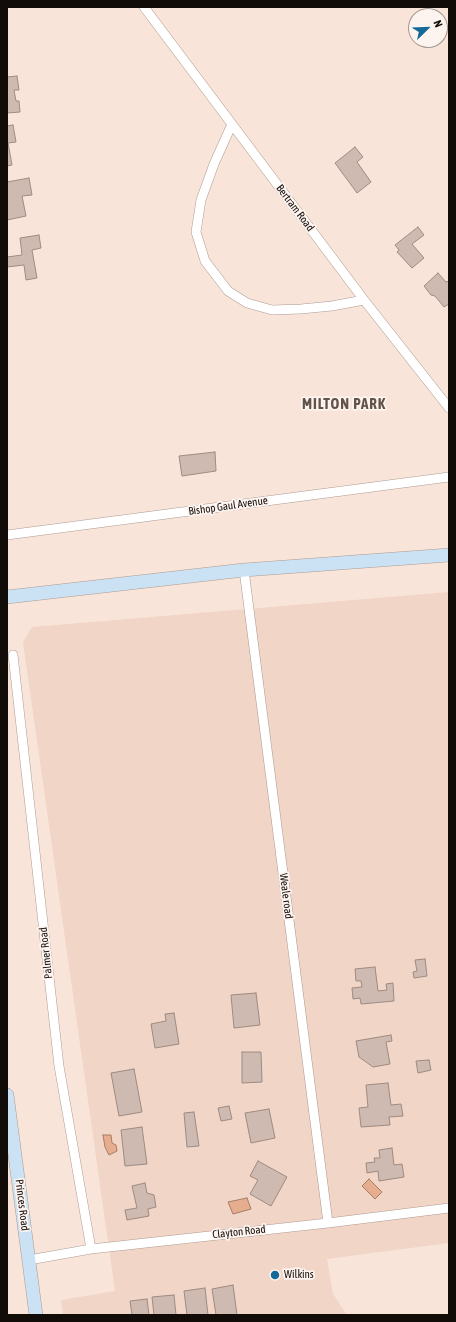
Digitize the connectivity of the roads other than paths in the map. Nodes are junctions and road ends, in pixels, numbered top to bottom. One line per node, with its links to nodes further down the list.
1 (144, 7): 2 (street, Bertram Road)
2 (232, 124): 3 (street, Bertram Road); 3 (street)
3 (364, 300): 4 (street, Bertram Road)
4 (449, 408)
5 (449, 477): 6 (street, Bishop Gaul Avenue)
6 (7, 535)
7 (449, 555): 8 (main road)
8 (244, 570): 9 (main road); 14 (street, Weale road)
9 (7, 597)
10 (13, 656): 15 (street, Palmer Road)
11 (7, 1095): 12 (main road, Princes Road)
12 (11, 1150): 16 (main road, Princes Road)
13 (449, 1208): 14 (street, Clayton Road)
14 (328, 1223): 15 (street, Clayton Road)
15 (91, 1249): 16 (street, Clayton Road)
16 (29, 1260): 17 (main road, Princes Road)
17 (36, 1315)

